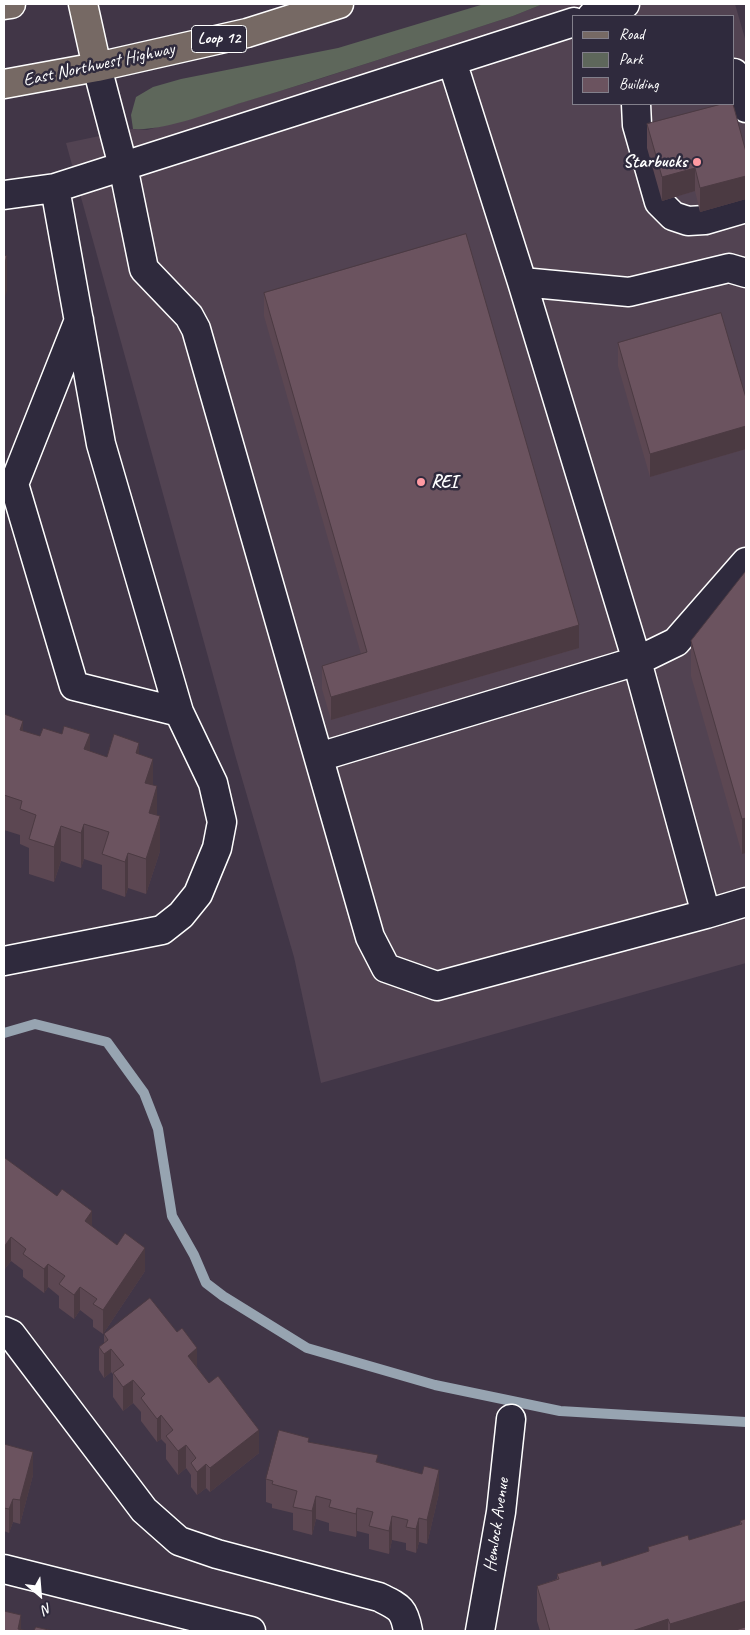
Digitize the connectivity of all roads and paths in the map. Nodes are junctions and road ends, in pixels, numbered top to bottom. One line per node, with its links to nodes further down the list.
1 (11, 4): 4 (main road)
2 (82, 4): 7 (main road)
3 (339, 4): 7 (main road, East Northwest Highway / Loop 12)
4 (4, 5)
5 (572, 23): 6 (street)
6 (452, 61): 12 (street); 17 (street)
7 (97, 67): 9 (main road, East Northwest Highway / Loop 12); 12 (street)
8 (735, 76): 11 (street)
9 (4, 84)
10 (636, 105): 15 (street)
11 (746, 108)
12 (123, 166): 13 (street); 22 (street)
13 (55, 188): 14 (street); 18 (street)
14 (4, 195)
15 (746, 208)
16 (746, 273): 17 (street)
17 (522, 282): 20 (street)
18 (79, 320): 21 (street); 21 (street)
19 (746, 562): 20 (street)
20 (637, 661): 22 (street); 24 (street)
21 (179, 712): 25 (street)
22 (319, 758): 24 (street)
23 (746, 902): 24 (street)
24 (706, 914)
25 (4, 961)
26 (4, 1331): 30 (street)
27 (511, 1419): 31 (street, Hemlock Avenue)
28 (4, 1568): 29 (street)
29 (251, 1631)
30 (408, 1631)
31 (480, 1631)

